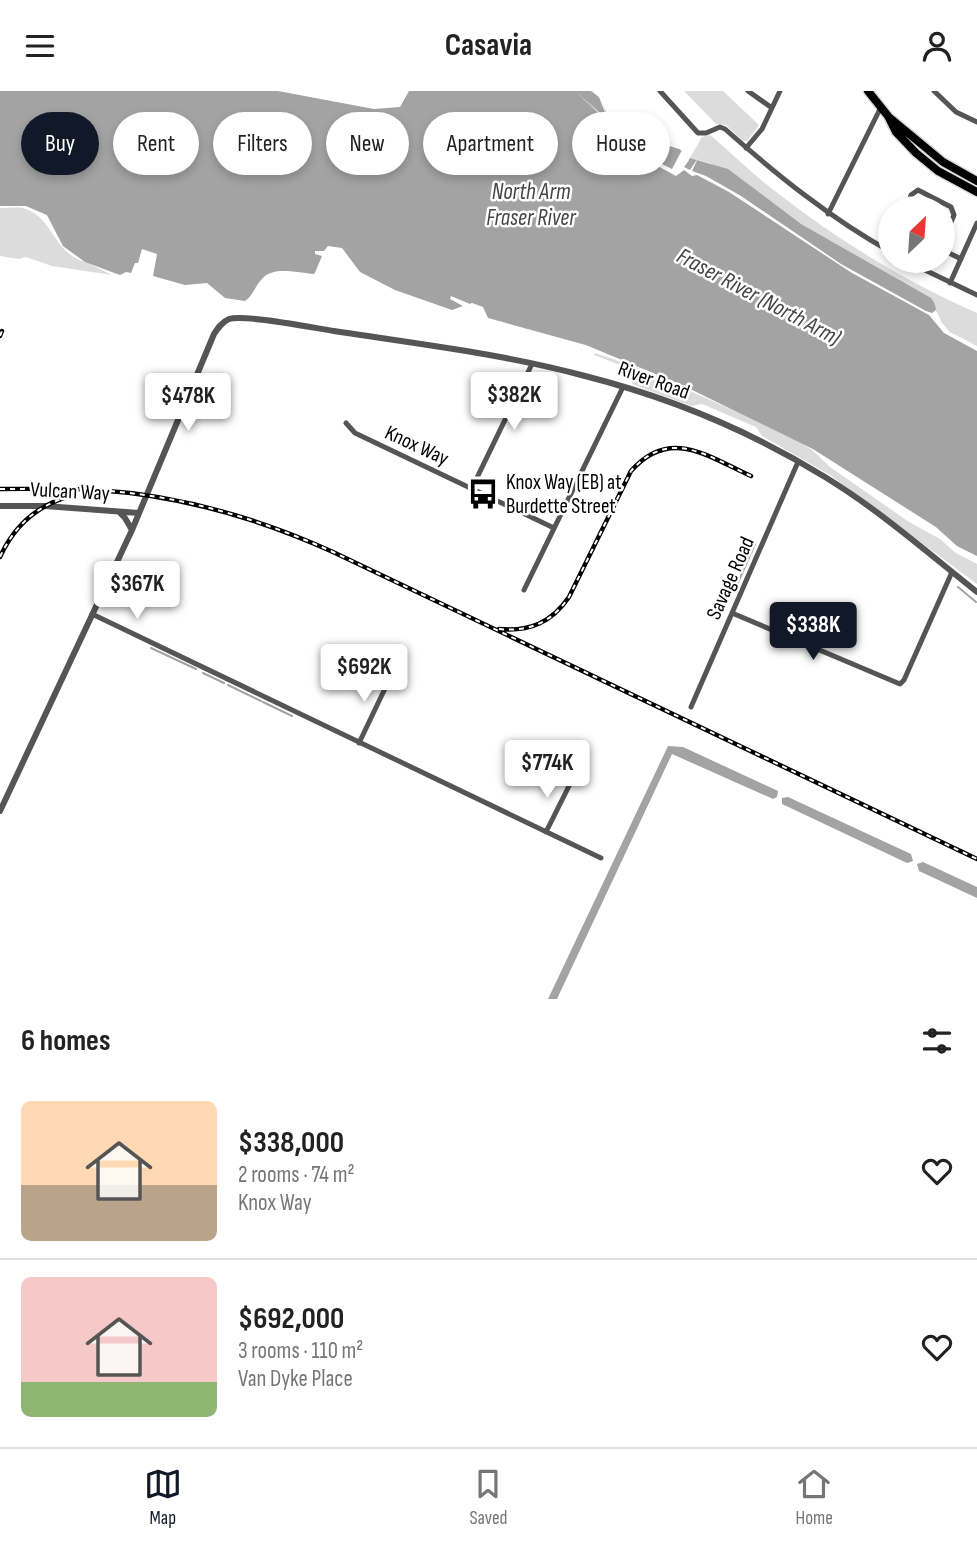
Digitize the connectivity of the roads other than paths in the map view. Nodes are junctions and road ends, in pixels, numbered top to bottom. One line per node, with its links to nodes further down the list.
1 (660, 91): 10 (street)
2 (780, 91): 7 (street)
3 (868, 91): 6 (main road)
4 (934, 91): 9 (street)
5 (752, 92): 7 (street)
6 (881, 107): 8 (main road); 15 (street)
7 (772, 108): 10 (street)
8 (888, 116): 11 (main road); 12 (main road)
9 (977, 122)
10 (746, 148): 15 (street)
11 (977, 181)
12 (977, 191)
13 (912, 196): 14 (street)
14 (930, 196)
15 (828, 213): 17 (street)
16 (977, 223): 19 (street)
17 (878, 244)
18 (956, 256): 19 (street)
19 (961, 258): 21 (street)
20 (930, 273): 21 (street)
21 (950, 283): 22 (street)
22 (977, 295)
23 (532, 364): 24 (street, River Road); 27 (street); 30 (street, River Road)
24 (623, 387): 26 (street, River Road); 31 (street)
25 (346, 423): 27 (street, Knox Way)
26 (798, 462): 33 (street, River Road); 36 (street, Savage Road)
27 (472, 488): 31 (street, Knox Way)
28 (0, 506): 29 (street, Vulcan Way)
29 (118, 511): 30 (street, Vulcan Way); 32 (street)
30 (139, 513): 32 (street)
31 (554, 528): 34 (street)
32 (132, 530): 37 (street)
33 (952, 572): 35 (street, River Road); 36 (street)
34 (524, 590)
35 (977, 592)
36 (732, 613): 39 (street, Savage Road)
37 (92, 614): 40 (street); 42 (street)
38 (391, 676): 40 (street)
39 (691, 708)
40 (359, 743): 43 (street)
41 (572, 779): 43 (street)
42 (0, 811)
43 (546, 832): 44 (street)
44 (601, 858)

